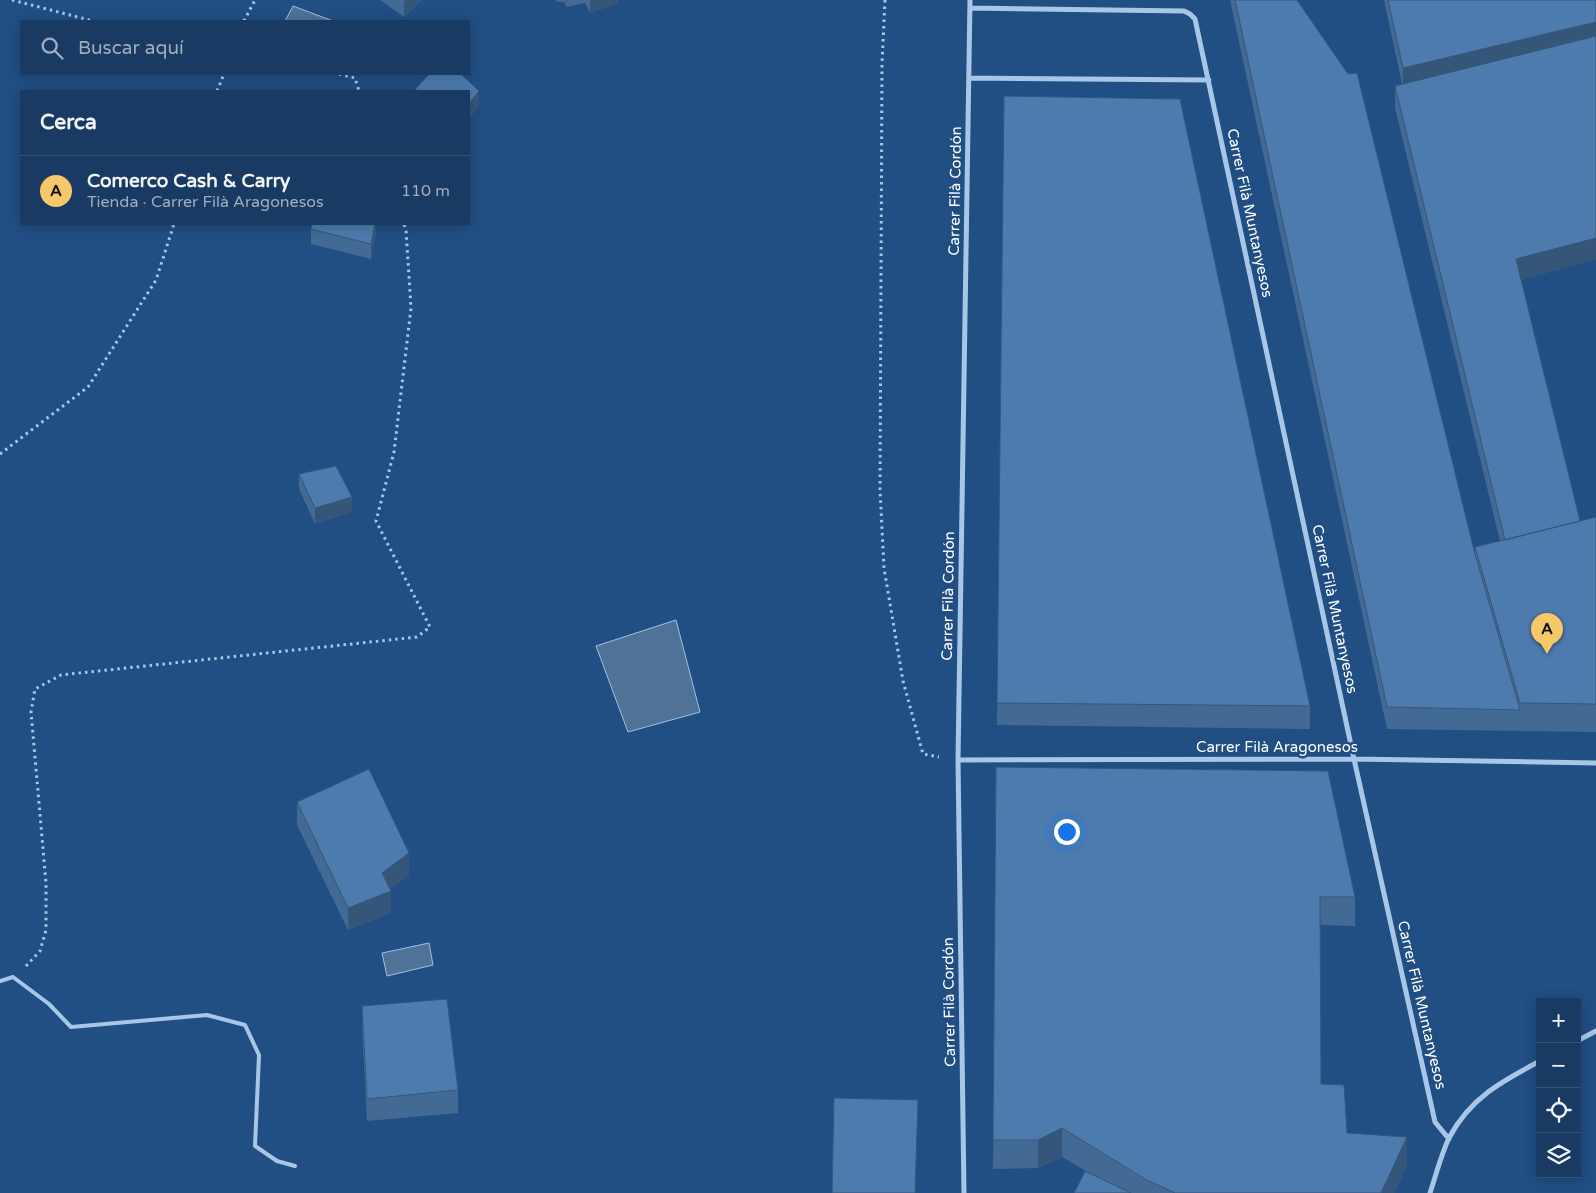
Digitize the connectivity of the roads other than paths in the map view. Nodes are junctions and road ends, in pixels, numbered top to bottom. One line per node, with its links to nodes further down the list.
1 (970, 0): 2 (street, Carrer Filà Cordón)
2 (970, 8): 3 (street, Carrer Filà Cordón); 4 (street, Carrer Filà Muntanyesos)
3 (969, 78): 4 (street); 6 (street, Carrer Filà Cordón)
4 (1209, 80): 5 (street, Carrer Filà Muntanyesos)
5 (1354, 759): 6 (street, Carrer Filà Aragonesos); 7 (street, Carrer Filà Aragonesos); 12 (street, Carrer Filà Muntanyesos)
6 (958, 760): 14 (street, Carrer Filà Cordón)
7 (1596, 763)
8 (0, 981): 13 (lane)
9 (1596, 1031): 10 (street)
10 (1581, 1039)
11 (1536, 1063): 12 (street)
12 (1449, 1139): 15 (street)
13 (295, 1166)
14 (964, 1193)
15 (1430, 1193)

